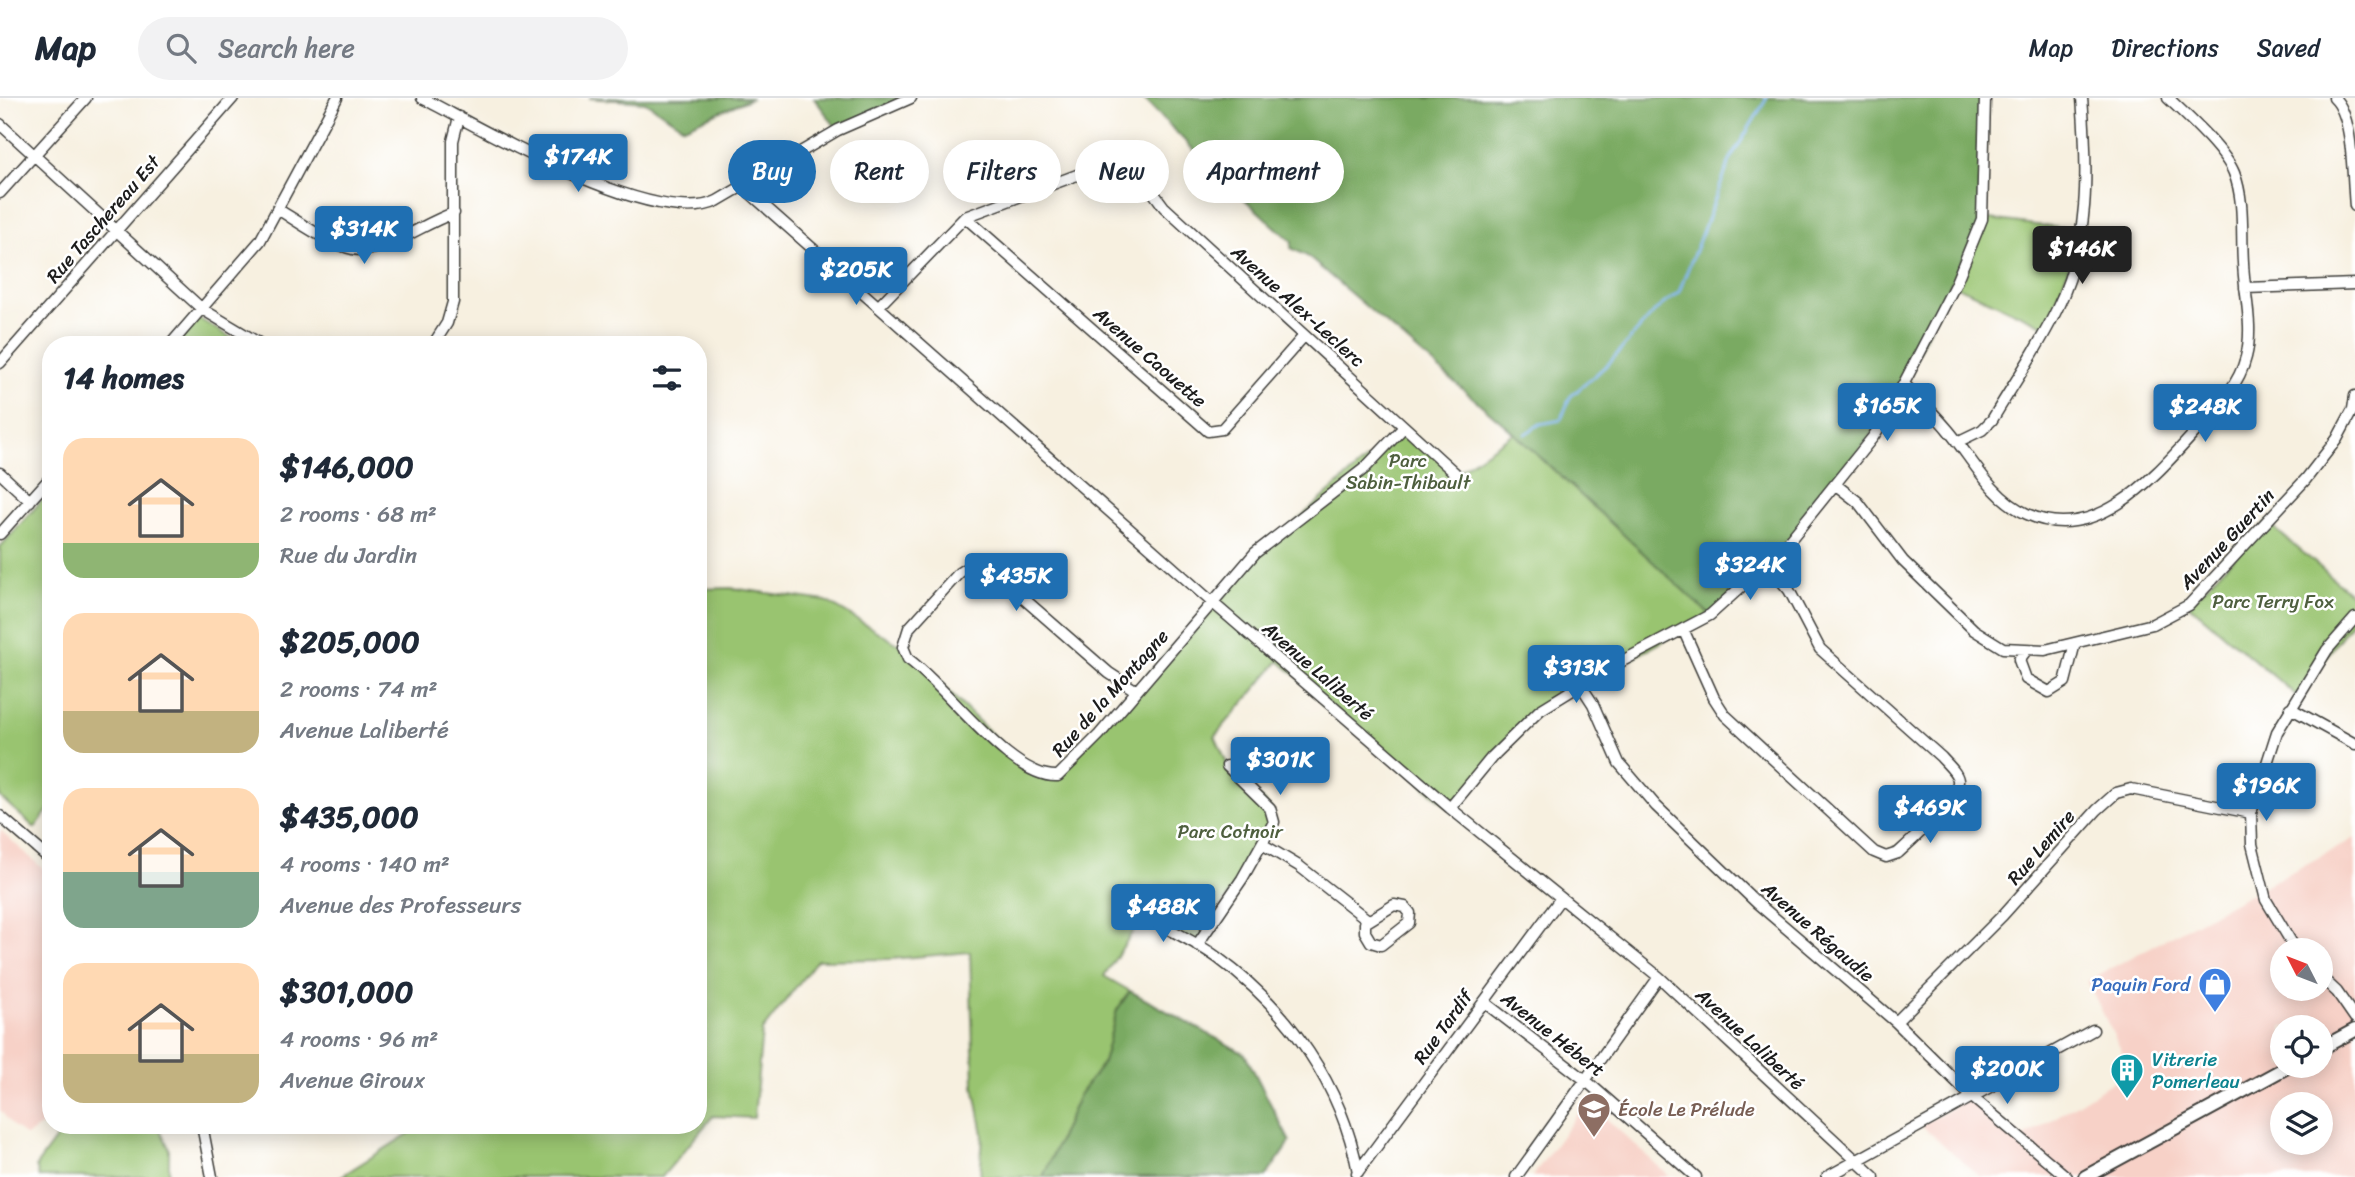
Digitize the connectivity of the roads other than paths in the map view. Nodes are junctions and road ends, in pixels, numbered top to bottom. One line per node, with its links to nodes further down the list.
1 (86, 98): 13 (street)
2 (233, 98): 21 (street, Rue Taschereau Est)
3 (337, 98): 18 (street)
4 (422, 98): 10 (street)
5 (911, 98): 12 (street)
6 (1985, 98): 31 (street)
7 (2082, 98): 34 (street)
8 (2168, 98): 23 (street)
9 (2334, 98): 17 (street)
10 (459, 117): 15 (street); 19 (street)
11 (0, 124): 13 (street)
12 (816, 143)
13 (34, 155): 14 (street); 21 (street)
14 (0, 193)
15 (728, 195)
16 (761, 203): 24 (street, Avenue Laliberté)
17 (2355, 206)
18 (279, 210): 19 (street); 25 (street)
19 (454, 213): 28 (street)
20 (965, 217): 24 (street); 29 (street, Avenue Alex-Leclerc); 29 (street, Avenue Caouette)
21 (116, 230): 25 (street); 30 (street, Rue Taschereau Est)
22 (2355, 284): 23 (street)
23 (2245, 288): 34 (street)
24 (878, 307): 42 (street, Avenue Laliberté)
25 (202, 309): 26 (street); 27 (street)
26 (178, 336)
27 (247, 336)
28 (439, 336)
29 (1304, 336): 33 (street, Avenue Alex-Leclerc)
30 (0, 363)
31 (1904, 384): 34 (street); 37 (street)
32 (2355, 396): 45 (street, Avenue Guertin)
33 (1404, 427): 36 (street, Avenue Alex-Leclerc); 42 (street, Rue de la Montagne)
34 (1957, 442)
35 (0, 473): 39 (street)
36 (1455, 473)
37 (1836, 485): 41 (street); 46 (street, Avenue Guertin)
38 (42, 487): 39 (street)
39 (30, 501): 40 (street)
40 (0, 534)
41 (1767, 564): 44 (street); 44 (street)
42 (1213, 603): 48 (street, Rue de la Montagne); 52 (street, Avenue Laliberté)
43 (2355, 618): 49 (street)
44 (1683, 629): 47 (street)
45 (2075, 643): 46 (street, Avenue Guertin); 46 (street)
46 (2025, 652)
47 (1580, 684): 52 (street); 66 (street, Avenue Régaudie)
48 (1136, 691): 48 (street, Rue de la Montagne)
49 (2290, 708): 50 (street); 53 (street)
50 (2355, 744)
51 (1227, 766): 55 (street)
52 (1450, 808): 57 (street, Avenue Laliberté)
53 (2250, 814): 60 (street); 66 (street, Rue Lemire)
54 (0, 816): 56 (street)
55 (1262, 844): 59 (street); 61 (street)
56 (42, 852)
57 (1561, 898): 62 (street, Avenue Laliberté); 64 (street, Rue Tardif)
58 (1143, 916): 61 (street)
59 (1368, 920): 59 (street)
60 (2289, 938)
61 (1197, 945): 75 (street)
62 (1659, 977): 71 (street); 74 (street, Avenue Laliberté)
63 (2333, 988): 65 (street)
64 (1484, 1002): 71 (street, Avenue Hébert); 75 (street, Rue Tardif)
65 (2355, 1018)
66 (1896, 1022): 72 (street, Avenue Régaudie)
67 (2094, 1030): 72 (street)
68 (2355, 1030): 69 (main road)
69 (2333, 1042)
70 (2270, 1076): 82 (main road)
71 (1584, 1079): 77 (street); 78 (street, Avenue Hébert)
72 (1972, 1097): 74 (street); 81 (street, Avenue Régaudie)
73 (204, 1134): 76 (street)
74 (1856, 1162): 79 (street); 80 (street, Avenue Laliberté)
75 (1356, 1175)
76 (212, 1177)
77 (1516, 1177)
78 (1696, 1177)
79 (1827, 1177)
80 (1874, 1177)
81 (2067, 1177)
82 (2085, 1177)

